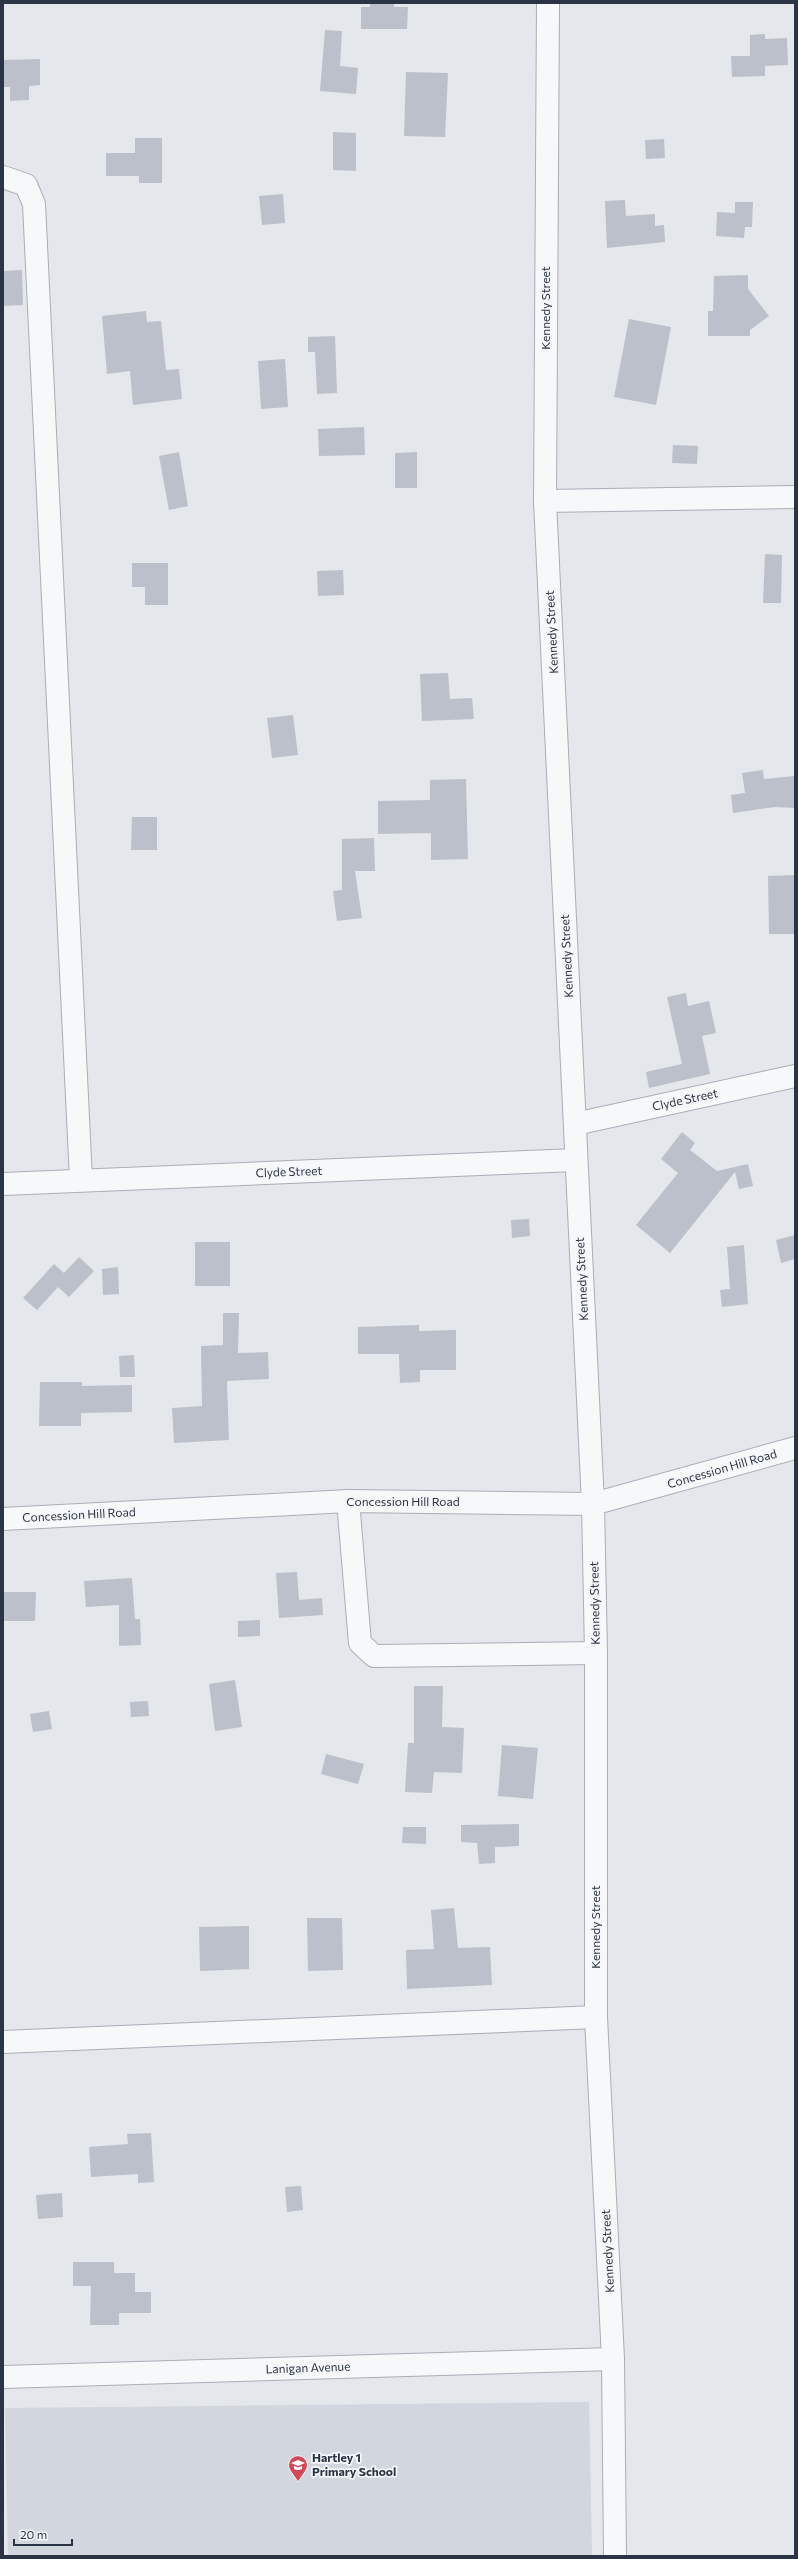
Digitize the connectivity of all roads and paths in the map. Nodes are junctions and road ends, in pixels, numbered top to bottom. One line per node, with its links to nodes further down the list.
1 (548, 3): 4 (street, Kennedy Street)
2 (3, 177): 8 (street)
3 (795, 497): 4 (street)
4 (546, 501): 6 (street, Kennedy Street)
5 (795, 1076): 6 (street, Clyde Street)
6 (575, 1124): 7 (street, Kennedy Street)
7 (576, 1160): 8 (street, Clyde Street); 12 (street, Kennedy Street)
8 (81, 1180): 9 (street, Clyde Street)
9 (3, 1184)
10 (795, 1448): 12 (street, Concession Hill Road)
11 (348, 1501): 12 (street, Concession Hill Road); 13 (street, Concession Hill Road); 14 (street)
12 (593, 1504): 14 (street, Kennedy Street)
13 (3, 1519)
14 (596, 1653): 15 (street, Kennedy Street)
15 (596, 2017): 16 (street); 17 (street, Kennedy Street)
16 (3, 2042)
17 (613, 2358): 18 (street, Lanigan Avenue); 19 (street, Kennedy Street)
18 (3, 2377)
19 (615, 2556)

